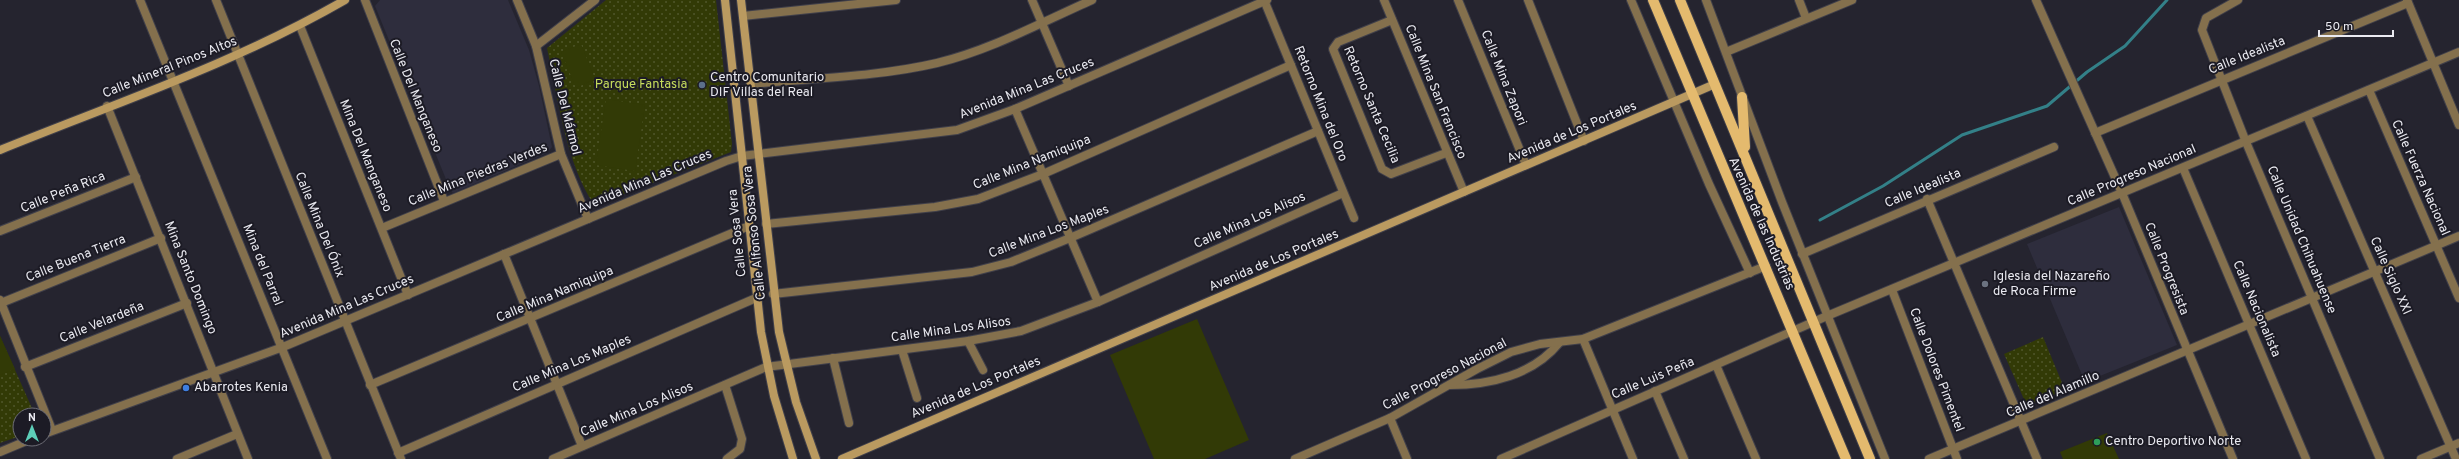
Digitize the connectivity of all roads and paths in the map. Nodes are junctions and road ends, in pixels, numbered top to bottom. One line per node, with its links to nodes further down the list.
1 (140, 0): 37 (street, Mina del Parral)
2 (216, 0): 33 (street, Calle Mina Del Ónix)
3 (345, 0): 29 (main road, Calle Mineral Pinos Altos)
4 (365, 0): 68 (street, Calle Del Manganeso)
5 (517, 0): 30 (street, Calle Del Mármol)
6 (595, 0): 30 (street)
7 (725, 0): 59 (main road, Calle Sosa Vera)
8 (741, 0): 25 (main road, Calle Alfonso Sosa Vera)
9 (896, 0): 25 (street)
10 (1032, 0): 28 (street)
11 (1092, 0): 28 (street)
12 (1265, 0): 35 (street, Retorno Mina del Oro); 40 (street, Avenida Mina Las Cruces)
13 (1384, 0): 27 (street, Calle Mina San Francisco)
14 (1458, 0): 60 (street, Calle Mina Zapori)
15 (1528, 0): 51 (street)
16 (1631, 0): 44 (street)
17 (1653, 0): 42 (main road, Avenida de las Industrias)
18 (1680, 0): 39 (main road, Avenida de las Industrias)
19 (1706, 0): 31 (street, Avenida de las Industrias)
20 (1799, 0): 26 (street)
21 (1852, 0): 26 (street)
22 (2036, 0): 50 (street, Calle Progresista)
23 (2238, 0): 36 (street, Calle Unidad Chihuahuense)
24 (2407, 2): 34 (street); 36 (street, Calle Idealista)
25 (743, 16): 38 (main road, Calle Alfonso Sosa Vera)
26 (1806, 18): 31 (street)
27 (1392, 20): 55 (street, Calle Mina San Francisco); 55 (street, Retorno Santa Cecilia)
28 (1042, 22): 38 (street); 40 (street)
29 (300, 26): 33 (main road, Calle Mineral Pinos Altos); 73 (street, Mina Del Manganeso)
30 (536, 46): 56 (street, Calle Del Mármol)
31 (1726, 52): 43 (street, Avenida de las Industrias)
32 (2459, 52): 34 (street, Calle Progreso Nacional)
33 (238, 55): 37 (main road, Calle Mineral Pinos Altos); 96 (street, Calle Mina Del Ónix)
34 (2433, 63): 41 (street, Calle Progreso Nacional); 48 (street)
35 (1291, 65): 49 (street, Retorno Mina del Oro); 62 (street, Calle Mina Namiquipa)
36 (2220, 80): 50 (street, Calle Idealista); 52 (street, Calle Unidad Chihuahuense)
37 (174, 81): 45 (main road, Calle Mineral Pinos Altos); 103 (street, Mina del Parral)
38 (751, 84): 57 (main road, Calle Alfonso Sosa Vera)
39 (1715, 84): 42 (main road, Avenida de Los Portales); 58 (main road, Avenida de las Industrias)
40 (1069, 86): 46 (street, Avenida Mina Las Cruces)
41 (2369, 90): 47 (street, Calle Progreso Nacional); 78 (street, Calle Fuerza Nacional)
42 (1692, 94): 44 (main road, Avenida de Los Portales); 82 (main road, Avenida de las Industrias)
43 (1742, 96): 58 (main road); 80 (street, Avenida de las Industrias)
44 (1674, 102): 51 (main road, Avenida de Los Portales); 84 (street)
45 (108, 106): 54 (main road, Calle Mineral Pinos Altos); 63 (street, Mina Santo Domingo)
46 (1015, 109): 57 (street, Avenida Mina Las Cruces); 62 (street)
47 (2307, 116): 52 (street, Calle Progreso Nacional); 83 (street, Calle Siglo XXI)
48 (2459, 125)
49 (1318, 131): 64 (street, Retorno Mina del Oro); 77 (street, Calle Mina Los Maples)
50 (2095, 133): 66 (street, Calle Progresista)
51 (1584, 141): 60 (main road, Avenida de Los Portales)
52 (2246, 142): 61 (street, Calle Progreso Nacional); 90 (street, Calle Unidad Chihuahuense)
53 (2054, 147): 67 (street, Calle Idealista)
54 (0, 150)
55 (1446, 153): 65 (street, Calle Mina San Francisco)
56 (561, 154): 68 (street, Calle Mina Piedras Verdes); 70 (street, Calle Del Mármol)
57 (758, 154): 59 (street, Avenida Mina Las Cruces); 71 (main road, Calle Alfonso Sosa Vera)
58 (1745, 155): 97 (main road, Avenida de las Industrias)
59 (742, 156): 70 (street, Avenida Mina Las Cruces); 72 (main road, Calle Sosa Vera)
60 (1526, 166): 65 (main road, Avenida de Los Portales)
61 (2183, 168): 66 (street, Calle Progreso Nacional); 98 (street, Calle Nacionalista)
62 (1043, 174): 71 (street, Calle Mina Namiquipa); 77 (street)
63 (136, 177): 74 (street, Calle Peña Rica); 76 (street, Mina Santo Domingo)
64 (1343, 192): 69 (street, Retorno Mina del Oro); 92 (street, Calle Mina Los Alisos)
65 (1464, 192): 139 (main road, Avenida de Los Portales)
66 (2122, 193): 81 (street, Calle Progreso Nacional); 105 (street, Calle Progresista)
67 (1927, 199): 80 (street, Calle Idealista); 81 (street)
68 (444, 201): 73 (street, Calle Mina Piedras Verdes)
69 (1354, 218)
70 (588, 219): 79 (street, Avenida Mina Las Cruces)
71 (766, 224): 86 (main road, Calle Alfonso Sosa Vera)
72 (749, 226): 88 (main road, Calle Sosa Vera); 95 (street, Calle Mina Namiquipa)
73 (382, 228): 87 (street, Mina Del Manganeso)
74 (0, 231)
75 (2459, 236): 78 (street, Calle del Alamillo)
76 (161, 238): 91 (street, Calle Buena Tierra); 93 (street, Mina Santo Domingo)
77 (1070, 238): 86 (street, Calle Mina Los Maples); 92 (street)
78 (2437, 246): 83 (street, Calle del Alamillo); 89 (street, Calle Fuerza Nacional)
79 (504, 254): 87 (street, Avenida Mina Las Cruces); 95 (street)
80 (1802, 254): 94 (street, Avenida de las Industrias)
81 (1955, 264): 85 (street, Calle Progreso Nacional); 122 (street)
82 (1766, 266): 84 (street, Calle Progreso Nacional); 99 (main road, Avenida de las Industrias)
83 (2375, 272): 90 (street, Calle del Alamillo); 126 (street, Calle Siglo XXI)
84 (1750, 273): 100 (street, Calle Progreso Nacional)
85 (1892, 290): 94 (street, Calle Progreso Nacional); 129 (street, Calle Dolores Pimentel)
86 (773, 294): 107 (main road, Calle Alfonso Sosa Vera)
87 (408, 295): 96 (street, Avenida Mina Las Cruces)
88 (756, 298): 110 (main road, Calle Sosa Vera); 113 (street, Calle Mina Los Maples)
89 (2459, 298)
90 (2312, 300): 98 (street, Calle del Alamillo); 154 (street, Calle Unidad Chihuahuense)
91 (0, 302): 109 (street)
92 (1098, 302): 101 (street, Calle Mina Los Alisos)
93 (187, 303): 109 (street, Calle Velardeña); 112 (street, Mina Santo Domingo)
94 (1827, 316): 97 (street, Calle Progreso Nacional); 148 (street, Avenida de las Industrias)
95 (529, 320): 113 (street); 114 (street, Calle Mina Namiquipa)
96 (345, 322): 103 (street, Avenida Mina Las Cruces); 114 (street, Calle Mina Del Ónix)
97 (1814, 322): 99 (street, Calle Luis Peña); 147 (main road, Avenida de las Industrias)
98 (2250, 326): 105 (street, Calle del Alamillo); 153 (street, Calle Nacionalista)
99 (1793, 331): 108 (street, Calle Luis Peña); 146 (main road, Avenida de las Industrias)
100 (1583, 339): 102 (street, Calle Progreso Nacional); 120 (street)
101 (968, 341): 104 (street, Calle Mina Los Alisos); 111 (street)
102 (1559, 342): 116 (street, Calle Progreso Nacional); 116 (street)
103 (283, 347): 112 (street, Avenida Mina Las Cruces); 134 (street, Mina del Parral)
104 (902, 350): 106 (street, Calle Mina Los Alisos); 118 (street)
105 (2187, 352): 122 (street, Calle del Alamillo); 152 (street, Calle Progresista)
106 (833, 358): 107 (street, Calle Mina Los Alisos); 123 (street)
107 (786, 364): 110 (street, Calle Mina Los Alisos); 138 (main road, Calle Alfonso Sosa Vera)
108 (1716, 365): 117 (street, Calle Luis Peña); 145 (street)
109 (25, 367): 119 (street)
110 (766, 367): 115 (street, Calle Mina Los Alisos); 137 (main road, Calle Sosa Vera)
111 (983, 370)
112 (214, 371): 124 (street, Avenida Mina Las Cruces); 125 (street, Mina Santo Domingo)
113 (557, 383): 127 (street); 131 (street, Calle Mina Los Maples)
114 (370, 385): 131 (street, Calle Mina Del Ónix)
115 (725, 385): 127 (street, Calle Mina Los Alisos); 136 (street)
116 (1449, 385): 121 (street, Calle Progreso Nacional)
117 (1655, 391): 120 (street, Calle Luis Peña); 144 (street)
118 (917, 398)
119 (39, 407)
120 (1611, 410): 142 (street, Calle Luis Peña); 143 (street)
121 (1390, 418): 140 (street, Calle Progreso Nacional); 141 (street)
122 (2021, 421): 129 (street, Calle del Alamillo); 151 (street)
123 (849, 423)
124 (52, 431)
125 (237, 434): 132 (street); 133 (street, Mina Santo Domingo)
126 (2455, 445): 155 (street); 156 (street, Calle Siglo XXI)
127 (582, 446): 135 (street, Calle Mina Los Alisos)
128 (12, 447): 130 (street)
129 (1953, 449): 149 (street, Calle del Alamillo); 150 (street, Calle Dolores Pimentel)
130 (0, 452)
131 (399, 456)
132 (177, 459)
133 (248, 459)
134 (327, 459)
135 (553, 459)
136 (727, 459)
137 (793, 459)
138 (816, 459)
139 (842, 459)
140 (1295, 459)
141 (1407, 459)
142 (1501, 459)
143 (1633, 459)
144 (1684, 459)
145 (1756, 459)
146 (1846, 459)
147 (1870, 459)
148 (1885, 459)
149 (1929, 459)
150 (1957, 459)
151 (2037, 459)
152 (2233, 459)
153 (2306, 459)
154 (2380, 459)
155 (2421, 459)
156 (2456, 459)

